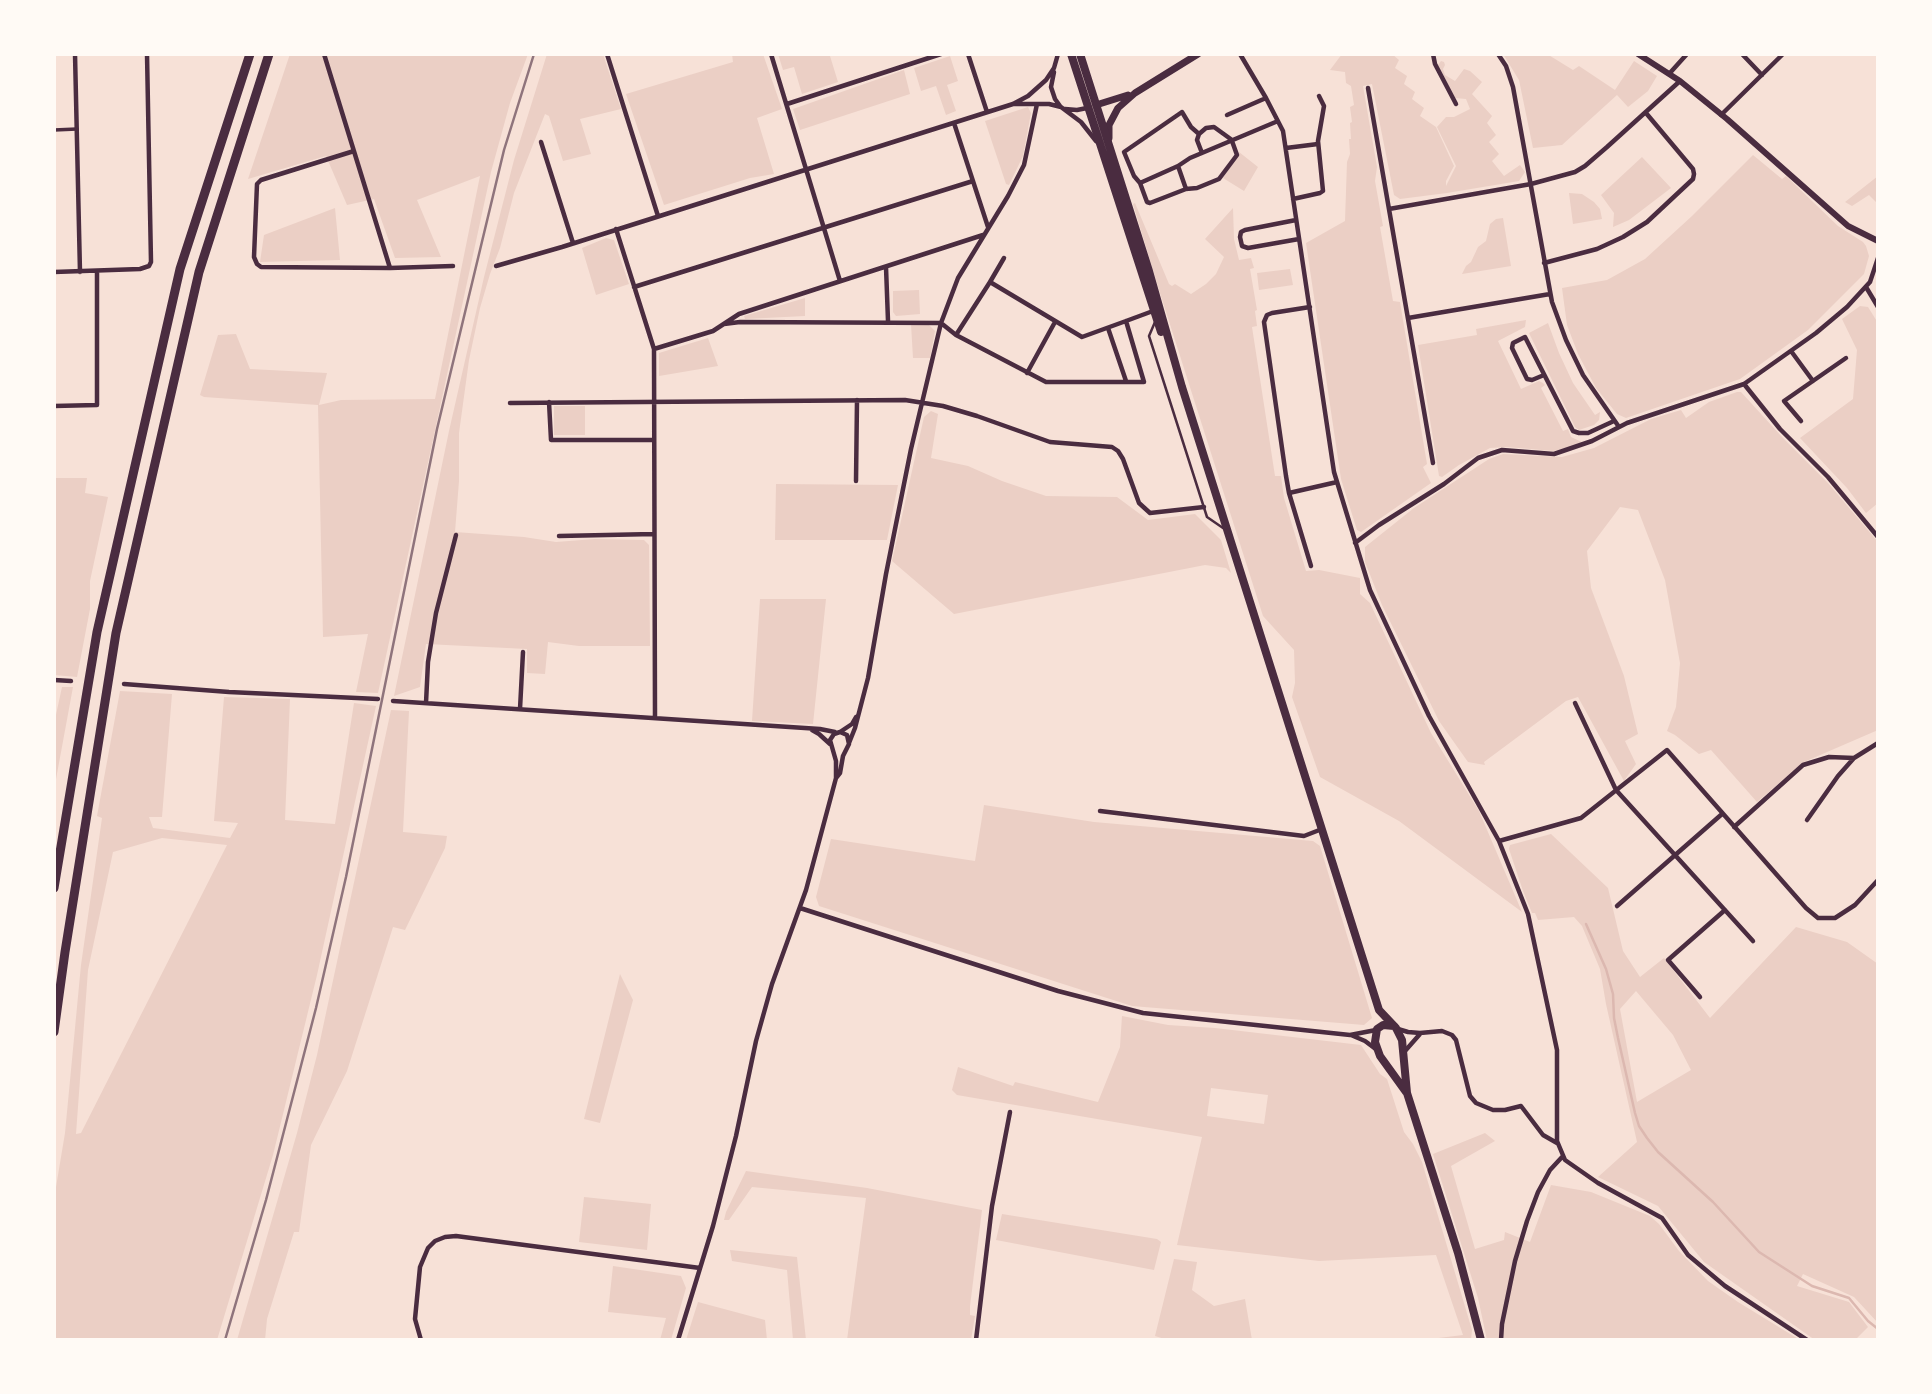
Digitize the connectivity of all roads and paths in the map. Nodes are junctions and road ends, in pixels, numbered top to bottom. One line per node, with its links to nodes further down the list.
1 (75, 54): 41 (street)
2 (147, 54): 77 (street)
3 (250, 54): 152 (highway)
4 (270, 54): 161 (highway)
5 (324, 54): 49 (street)
6 (607, 54): 59 (street)
7 (771, 54): 29 (street)
8 (941, 54): 29 (street)
9 (968, 54): 35 (street)
10 (1058, 54): 21 (street)
11 (1072, 54): 33 (main road)
12 (1080, 54): 33 (main road)
13 (1198, 54): 26 (main road)
14 (1240, 54): 28 (street)
15 (1433, 54): 32 (street)
16 (1498, 54): 55 (street)
17 (1638, 54): 22 (street)
18 (1687, 54): 22 (street)
19 (1742, 54): 23 (street)
20 (1783, 54): 23 (street)
21 (1055, 68): 30 (street); 34 (street)
22 (1669, 75): 24 (street)
23 (1762, 75): 38 (street)
24 (1680, 81): 36 (street); 38 (street)
25 (1368, 88): 58 (street)
26 (1135, 93): 33 (main road); 48 (main road)
27 (1320, 96): 46 (street)
28 (1266, 98): 37 (street); 39 (street)
29 (787, 104): 52 (street)
30 (1013, 104): 31 (street); 35 (street)
31 (1037, 104): 34 (street); 62 (street)
32 (1456, 104)
33 (1092, 106): 34 (street); 48 (main road)
34 (1062, 108): 48 (street)
35 (987, 112): 40 (street)
36 (1646, 113): 55 (street); 70 (street)
37 (1227, 115)
38 (1721, 115): 66 (street)
39 (1278, 121): 44 (street); 47 (street)
40 (954, 122): 52 (street); 53 (street)
41 (77, 129): 42 (street); 75 (street)
42 (54, 130)
43 (1199, 134): 44 (street); 50 (street); 54 (street)
44 (1232, 141): 50 (street); 56 (street)
45 (541, 142): 67 (street)
46 (1318, 144): 47 (street); 57 (street)
47 (1286, 148): 57 (street)
48 (1106, 150): 85 (main road); 102 (main road)
49 (354, 151): 74 (street); 74 (street)
50 (1202, 153): 51 (street)
51 (1178, 166): 54 (street); 56 (street)
52 (807, 169): 59 (street); 61 (street)
53 (973, 181): 61 (street); 62 (street)
54 (1140, 183): 56 (street)
55 (1531, 184): 58 (street); 70 (street)
56 (1186, 189)
57 (1293, 199): 60 (street)
58 (1389, 209): 86 (street)
59 (658, 215): 63 (street)
60 (1296, 220): 65 (street); 65 (street)
61 (823, 227): 78 (street); 80 (street)
62 (989, 228): 64 (street)
63 (616, 229): 67 (street); 80 (street)
64 (984, 234): 73 (street); 90 (street)
65 (1298, 239): 83 (street)
66 (1878, 241)
67 (573, 243): 72 (street)
68 (1004, 258): 79 (street)
69 (1878, 258): 81 (street)
70 (1544, 263): 82 (street)
71 (453, 266): 74 (street)
72 (496, 266)
73 (886, 267): 78 (street); 87 (street)
74 (390, 268)
75 (80, 271): 76 (street); 77 (street)
76 (54, 272)
77 (97, 272): 108 (street)
78 (841, 281): 91 (street)
79 (990, 282): 89 (street); 93 (street)
80 (634, 287): 94 (street)
81 (1866, 287): 84 (street); 95 (street)
82 (1550, 294): 86 (street); 109 (street)
83 (1310, 307): 115 (street); 116 (street)
84 (1878, 307)
85 (1155, 315): 88 (street); 102 (main road); 117 (lane)
86 (1408, 318): 113 (street)
87 (888, 321): 90 (street); 91 (street)
88 (1126, 321): 92 (street); 100 (street)
89 (1055, 322): 92 (street); 97 (street)
90 (941, 323): 93 (street); 107 (street)
91 (724, 324): 94 (street)
92 (1108, 328): 100 (street)
93 (956, 335): 97 (street)
94 (654, 349): 104 (street)
95 (1791, 351): 99 (street); 101 (street)
96 (1846, 358): 99 (street)
97 (1027, 373): 100 (street)
98 (1544, 375): 98 (street); 109 (street)
99 (1813, 381): 110 (street)
100 (1126, 382)
101 (1744, 384): 111 (street); 122 (street)
102 (1182, 387): 118 (main road)
103 (857, 400): 104 (street); 107 (street); 114 (street)
104 (654, 401): 106 (street); 112 (street)
105 (510, 402): 106 (street)
106 (549, 402): 112 (street)
107 (921, 403): 117 (street); 134 (street)
108 (54, 406)
109 (1614, 421): 111 (street)
110 (1801, 421)
111 (1619, 427): 123 (street)
112 (654, 440): 119 (street)
113 (1433, 463)
114 (856, 481)
115 (1337, 482): 116 (street); 123 (street)
116 (1289, 493): 124 (street)
117 (1204, 507): 118 (lane)
118 (1227, 531): 148 (main road)
119 (654, 534): 121 (street); 135 (street)
120 (456, 535): 132 (street)
121 (559, 536)
122 (1878, 537)
123 (1355, 543): 149 (street)
124 (1311, 566)
125 (523, 652): 133 (street)
126 (54, 680): 127 (street)
127 (71, 681)
128 (124, 684): 129 (street)
129 (378, 699)
130 (393, 701): 132 (street)
131 (1575, 702): 143 (street)
132 (426, 703): 133 (street)
133 (520, 709): 135 (street)
134 (858, 714): 137 (street); 139 (street)
135 (655, 718): 136 (street)
136 (808, 729): 137 (street); 140 (street)
137 (839, 732): 139 (street); 140 (street)
138 (1878, 743): 141 (street)
139 (848, 746): 140 (street); 142 (street)
140 (832, 747): 142 (street)
141 (1854, 758): 146 (street); 147 (street)
142 (836, 778): 154 (street)
143 (1616, 790): 145 (street); 149 (street); 150 (street)
144 (1100, 811): 148 (street)
145 (1722, 814): 147 (street); 150 (street)
146 (1807, 820)
147 (1734, 827): 151 (street)
148 (1322, 829): 158 (main road)
149 (1499, 841): 169 (street)
150 (1675, 855): 153 (street); 155 (street)
151 (1878, 880)
152 (54, 888)
153 (1617, 906)
154 (800, 908): 163 (street); 171 (street)
155 (1725, 910): 156 (street); 157 (street)
156 (1753, 941)
157 (1700, 997)
158 (1380, 1010): 159 (main road); 160 (main road)
159 (1395, 1027): 160 (main road); 162 (street); 165 (main road)
160 (1376, 1029): 163 (street); 164 (main road)
161 (54, 1032)
162 (1420, 1034): 165 (street); 169 (street)
163 (1350, 1035): 164 (street)
164 (1377, 1050): 166 (main road)
165 (1404, 1053): 166 (main road); 167 (main road)
166 (1383, 1060): 167 (main road)
167 (1407, 1094): 175 (main road)
168 (1010, 1112): 174 (street)
169 (1558, 1144): 170 (street)
170 (1563, 1156): 176 (street); 177 (street)
171 (700, 1268): 172 (street); 173 (street)
172 (421, 1340)
173 (678, 1340)
174 (976, 1340)
175 (1481, 1340)
176 (1500, 1340)
177 (1807, 1340)

